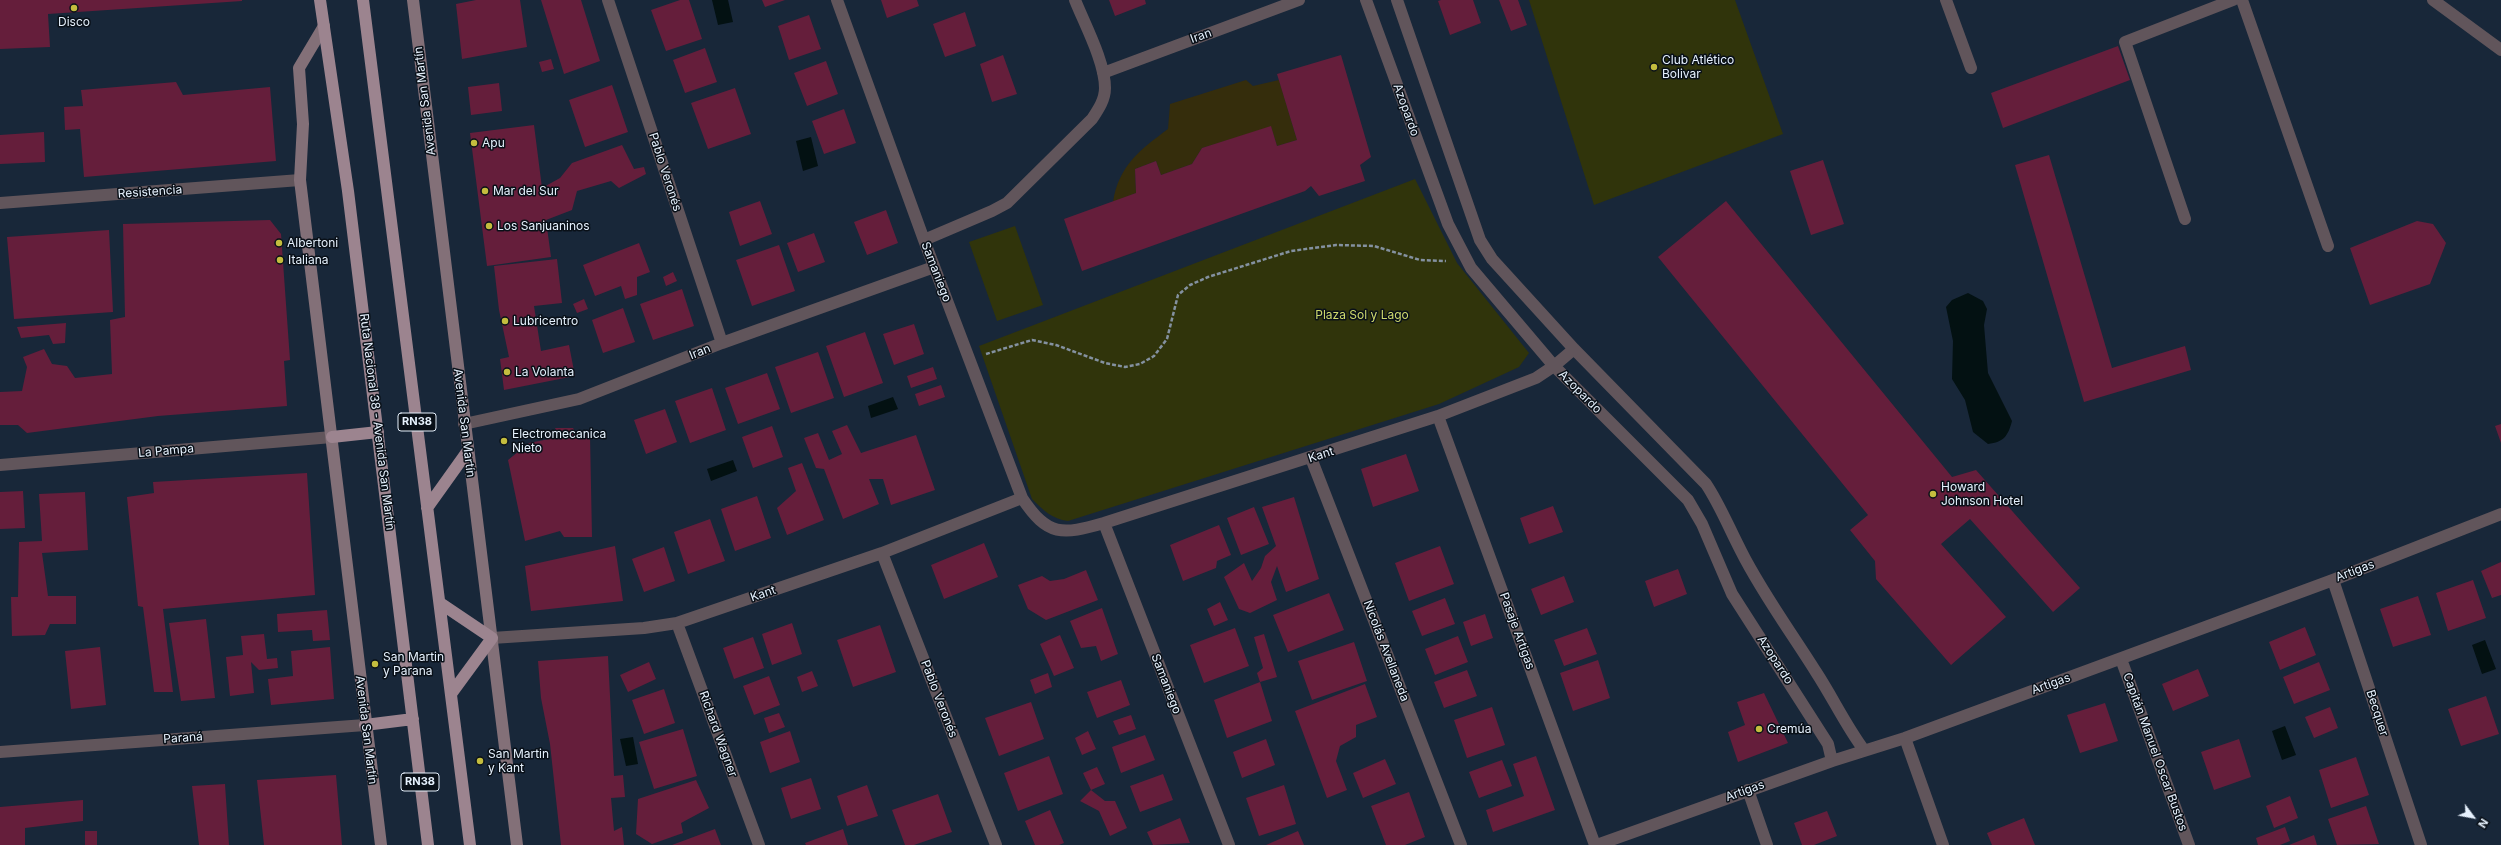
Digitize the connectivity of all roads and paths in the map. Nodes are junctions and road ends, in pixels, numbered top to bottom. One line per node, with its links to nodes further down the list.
1 (320, 0): 14 (main road, Ruta Nacional 38 - Avenida San Martín / RN38)
2 (363, 0): 37 (main road, RN38)
3 (413, 0): 30 (main road, Avenida San Martín)
4 (608, 0): 25 (street, Pablo Veronés)
5 (836, 0): 21 (street, Samaniego)
6 (1076, 0): 17 (street)
7 (1299, 0): 17 (street, Iran)
8 (1366, 0): 23 (street, Azopardo)
9 (1398, 0): 26 (street)
10 (1946, 0): 16 (street)
11 (2233, 0): 20 (street)
12 (2242, 0): 22 (street)
13 (2433, 0): 15 (street)
14 (324, 26): 18 (main road, Avenida San Martín); 31 (main road, Ruta Nacional 38 - Avenida San Martín / RN38)
15 (2501, 50)
16 (1971, 68)
17 (1103, 73): 21 (street)
18 (300, 180): 19 (street, Resistencia); 32 (main road, Avenida San Martín)
19 (0, 203)
20 (2185, 220)
21 (924, 240): 24 (street, Samaniego)
22 (2328, 246)
23 (1468, 262): 27 (path); 28 (street, Azopardo)
24 (934, 267): 25 (street, Iran); 27 (street, Samaniego)
25 (722, 343): 30 (street, Iran)
26 (1574, 349): 28 (street, Kant); 51 (street)
27 (970, 358): 36 (street, Samaniego)
28 (1554, 366): 29 (street, Kant); 53 (street, Azopardo)
29 (1438, 416): 34 (street, Kant); 63 (street, Pasaje Artigas)
30 (464, 424): 33 (main road, Avenida San Martín)
31 (378, 432): 32 (main road); 48 (main road, Ruta Nacional 38 - Avenida San Martín / RN38)
32 (332, 437): 35 (street, La Pampa); 49 (main road, Avenida San Martín)
33 (467, 452): 37 (main road); 45 (main road, Avenida San Martín)
34 (1311, 458): 39 (street, Kant); 62 (street, Nicolás Avellaneda)
35 (0, 465)
36 (1022, 498): 40 (street, Samaniego); 41 (street, Kant)
37 (428, 508): 43 (main road, RN38)
38 (2501, 514): 42 (street, Artigas)
39 (1104, 523): 40 (street, Kant); 61 (street, Samaniego)
40 (1055, 531)
41 (882, 553): 44 (street, Kant); 60 (street, Pablo Veronés)
42 (2333, 580): 46 (street, Artigas); 67 (street, Becquer)
43 (440, 604): 45 (main road); 47 (main road, RN38)
44 (677, 623): 45 (street, Kant); 59 (street, Richard Wagner)
45 (492, 638): 47 (main road); 58 (main road, Avenida San Martín)
46 (2121, 659): 50 (street, Artigas); 66 (street, Capitán Manuel Oscar Bustos)
47 (451, 694): 57 (main road, RN38)
48 (413, 719): 49 (main road); 56 (main road, Ruta Nacional 38 - Avenida San Martín / RN38)
49 (365, 725): 52 (street, Paraná); 55 (main road, Avenida San Martín)
50 (1905, 738): 51 (street, Artigas); 65 (street)
51 (1864, 750): 53 (street, Artigas)
52 (0, 752)
53 (1832, 761): 54 (street, Artigas)
54 (1748, 790): 63 (street, Artigas); 64 (street)
55 (381, 845)
56 (428, 845)
57 (470, 845)
58 (517, 845)
59 (759, 845)
60 (996, 845)
61 (1228, 845)
62 (1460, 845)
63 (1596, 845)
64 (1766, 845)
65 (1944, 845)
66 (2189, 845)
67 (2421, 845)

